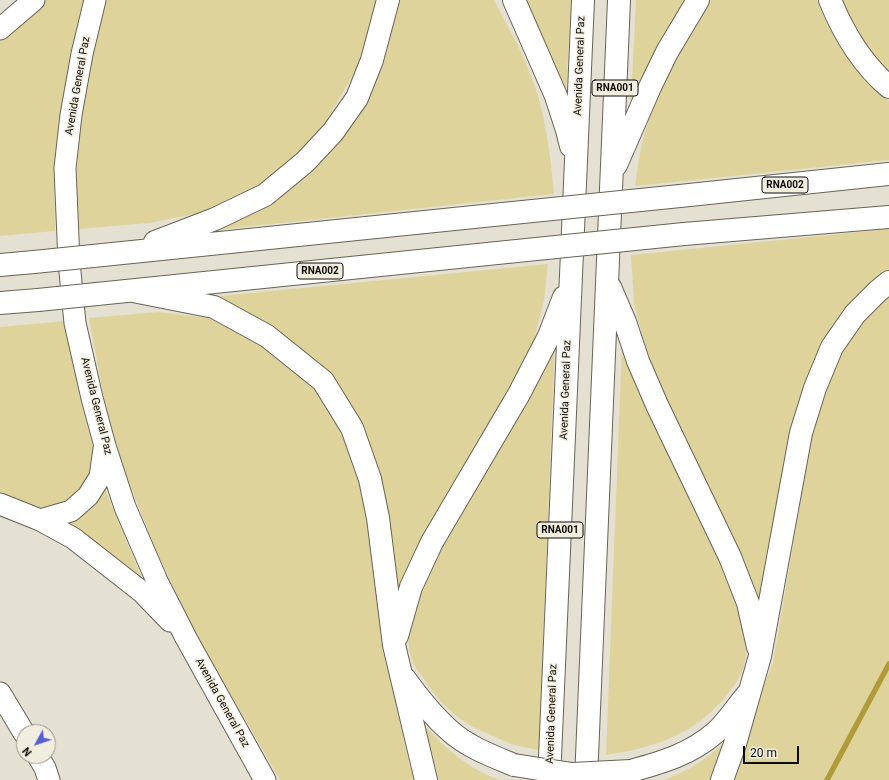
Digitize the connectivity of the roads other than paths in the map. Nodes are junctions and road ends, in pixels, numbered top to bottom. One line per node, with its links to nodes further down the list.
1 (34, 0): 9 (street)
2 (95, 0): 22 (street, Avenida General Paz)
3 (388, 0): 15 (highway)
4 (514, 0): 11 (highway)
5 (583, 0): 11 (highway, Avenida General Paz / RNA001)
6 (619, 0): 13 (highway, RNA001)
7 (698, 0): 13 (highway)
8 (830, 0): 10 (highway)
9 (0, 29)
10 (889, 87)
11 (576, 169): 17 (highway, Avenida General Paz / RNA001)
12 (889, 174): 15 (highway, RNA002, bridge)
13 (611, 177): 18 (highway, RNA001)
14 (889, 217): 20 (highway, RNA002, bridge)
15 (129, 253): 16 (highway, bridge)
16 (0, 265)
17 (571, 281): 26 (highway); 36 (highway, Avenida General Paz / RNA001)
18 (607, 282): 27 (highway); 37 (highway, RNA001)
19 (889, 282): 27 (highway)
20 (133, 291): 21 (highway, bridge); 26 (highway)
21 (0, 303)
22 (105, 446): 24 (street); 25 (street, Avenida General Paz)
23 (0, 504): 24 (street)
24 (40, 520): 25 (street)
25 (186, 638): 34 (street, Avenida General Paz)
26 (394, 645): 28 (highway)
27 (760, 656): 29 (highway)
28 (400, 671): 29 (highway, bridge); 35 (highway)
29 (750, 690): 38 (highway)
30 (0, 692): 31 (street)
31 (19, 724)
32 (43, 764): 33 (street)
33 (49, 780)
34 (265, 780)
35 (426, 780)
36 (550, 780)
37 (586, 780)
38 (722, 780)

